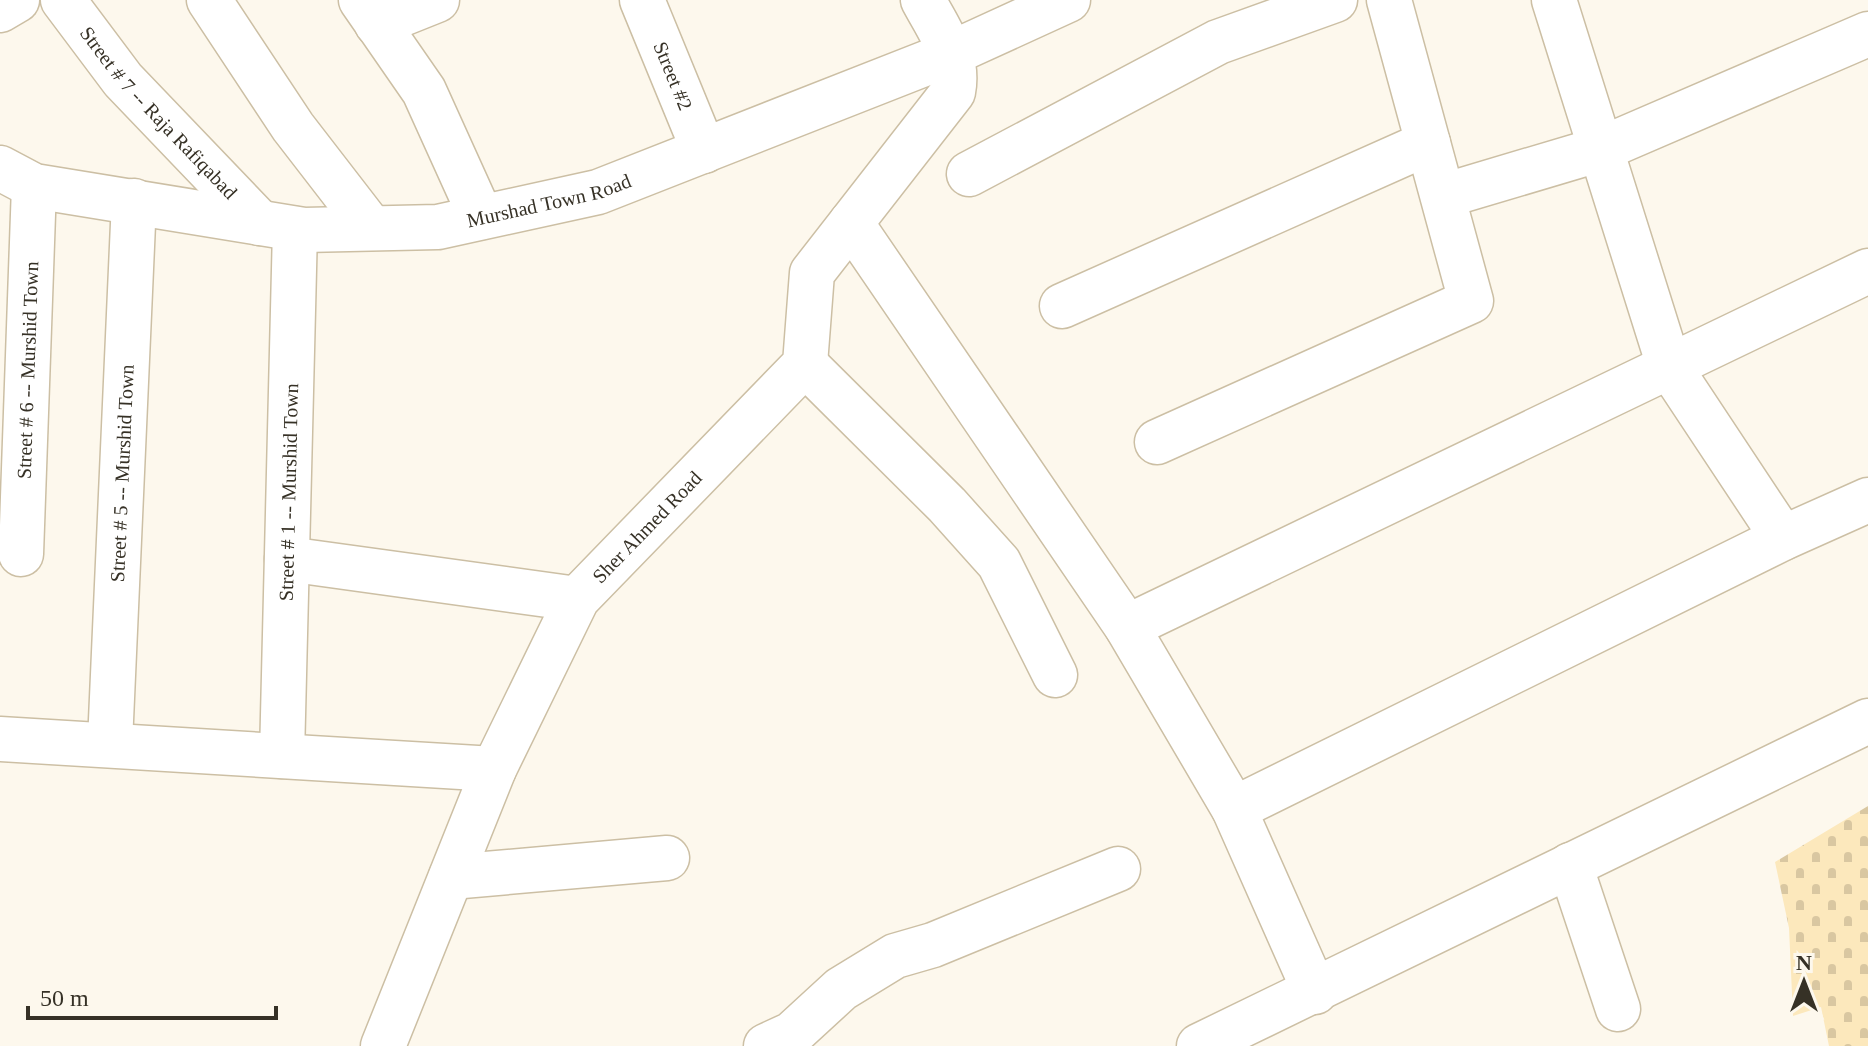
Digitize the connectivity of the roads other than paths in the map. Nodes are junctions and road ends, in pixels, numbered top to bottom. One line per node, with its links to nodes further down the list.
1 (17, 0): 11 (street)
2 (63, 0): 24 (street, Street # 7 -- Raja Rafiqabad)
3 (209, 0): 25 (street)
4 (437, 0): 12 (street)
5 (642, 0): 17 (street, Street #2)
6 (923, 0): 14 (street)
7 (1068, 0): 14 (street, Murshad Town Road)
8 (1335, 0): 18 (street)
9 (1389, 0): 15 (street)
10 (1554, 0): 16 (street)
11 (0, 10)
12 (369, 12): 22 (street)
13 (1868, 34): 16 (street)
14 (952, 53): 17 (street, Murshad Town Road); 23 (street)
15 (1428, 143): 20 (street); 27 (street)
16 (1601, 149): 20 (street); 29 (street)
17 (704, 151): 22 (street, Murshad Town Road)
18 (969, 174)
19 (17, 177): 21 (street, Murshad Town Road); 33 (street, Street # 6 -- Murshid Town)
20 (1443, 196): 30 (street)
21 (134, 201): 24 (street, Murshad Town Road); 40 (street, Street # 5 -- Murshid Town)
22 (481, 217): 25 (street, Murshad Town Road)
23 (851, 223): 28 (street); 36 (street)
24 (277, 226): 25 (street, Murshad Town Road); 34 (street, Street # 1 -- Murshid Town)
25 (371, 228)
26 (1868, 271): 29 (street)
27 (1062, 306)
28 (805, 364): 35 (street, Sher Ahmed Road); 37 (street)
29 (1669, 366): 32 (street); 36 (street)
30 (1157, 442)
31 (1868, 500): 32 (street)
32 (1783, 538): 43 (street)
33 (21, 554)
34 (287, 559): 35 (street); 41 (street, Street # 1 -- Murshid Town)
35 (577, 599): 42 (street, Sher Ahmed Road)
36 (1127, 627): 43 (street)
37 (1055, 675)
38 (1868, 721): 45 (street)
39 (0, 739): 40 (street)
40 (110, 743): 41 (street)
41 (282, 756): 42 (street)
42 (494, 769): 47 (street, Sher Ahmed Road)
43 (1234, 809): 48 (street)
44 (667, 858): 47 (street)
45 (1570, 865): 48 (street); 49 (street)
46 (1118, 869): 51 (street)
47 (451, 877): 50 (street, Sher Ahmed Road)
48 (1315, 992): 52 (street)
49 (1618, 1009)
50 (383, 1046)
51 (766, 1046)
52 (1199, 1046)

